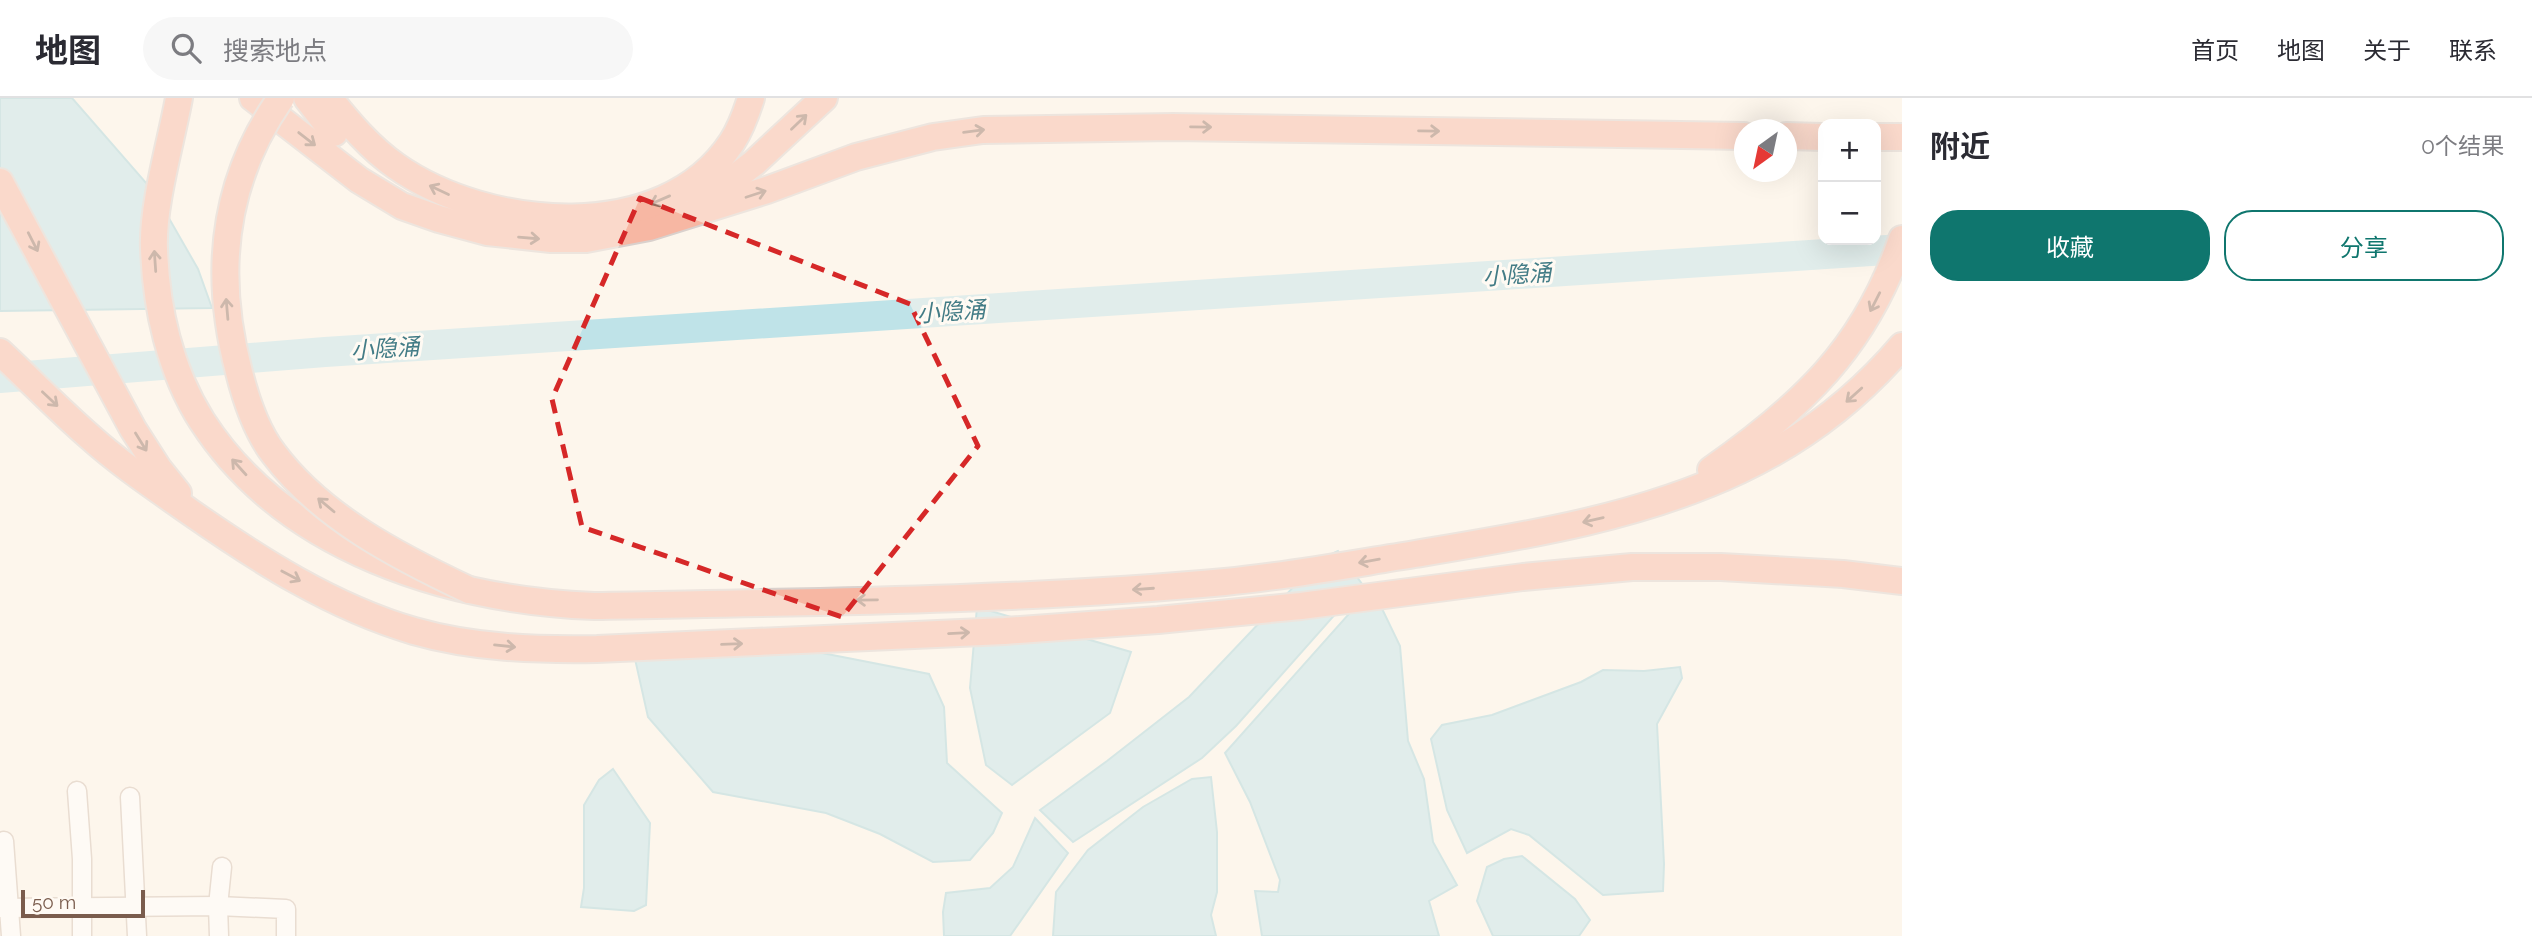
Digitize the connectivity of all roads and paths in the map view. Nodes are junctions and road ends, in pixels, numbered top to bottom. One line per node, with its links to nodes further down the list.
1 (179, 98): 23 (highway, one-way to 1, bridge)
2 (253, 98): 15 (highway, one-way to 15)
3 (281, 98): 23 (highway, one-way to 3, bridge)
4 (307, 98): 15 (highway)
5 (329, 98): 6 (highway, one-way to 5)
6 (751, 98)
7 (824, 98): 14 (highway, one-way to 7)
8 (1734, 136): 14 (highway, one-way to 8)
9 (1797, 136): 10 (highway)
10 (1818, 136)
11 (1881, 137): 12 (highway)
12 (1902, 137)
13 (0, 182): 20 (highway, one-way to 20)
14 (668, 222): 15 (highway, one-way to 14)
15 (462, 225)
16 (1902, 239): 19 (highway, one-way to 19)
17 (1902, 346): 19 (highway, one-way to 19)
18 (0, 352): 20 (highway, one-way to 20)
19 (1658, 502): 23 (highway, one-way to 23)
20 (232, 541): 21 (highway, one-way to 21)
21 (1781, 572): 22 (highway); 24 (highway)
22 (1902, 581)
23 (468, 590)
24 (1902, 600)
25 (77, 791): 31 (street)
26 (130, 796): 29 (street)
27 (4, 841): 32 (street)
28 (222, 867): 30 (street)
29 (136, 906): 30 (street); 31 (street); 35 (street)
30 (218, 906): 36 (street); 37 (street)
31 (81, 907): 32 (street); 34 (street)
32 (5, 908): 33 (street)
33 (11, 936)
34 (82, 936)
35 (137, 936)
36 (219, 936)
37 (286, 936)

